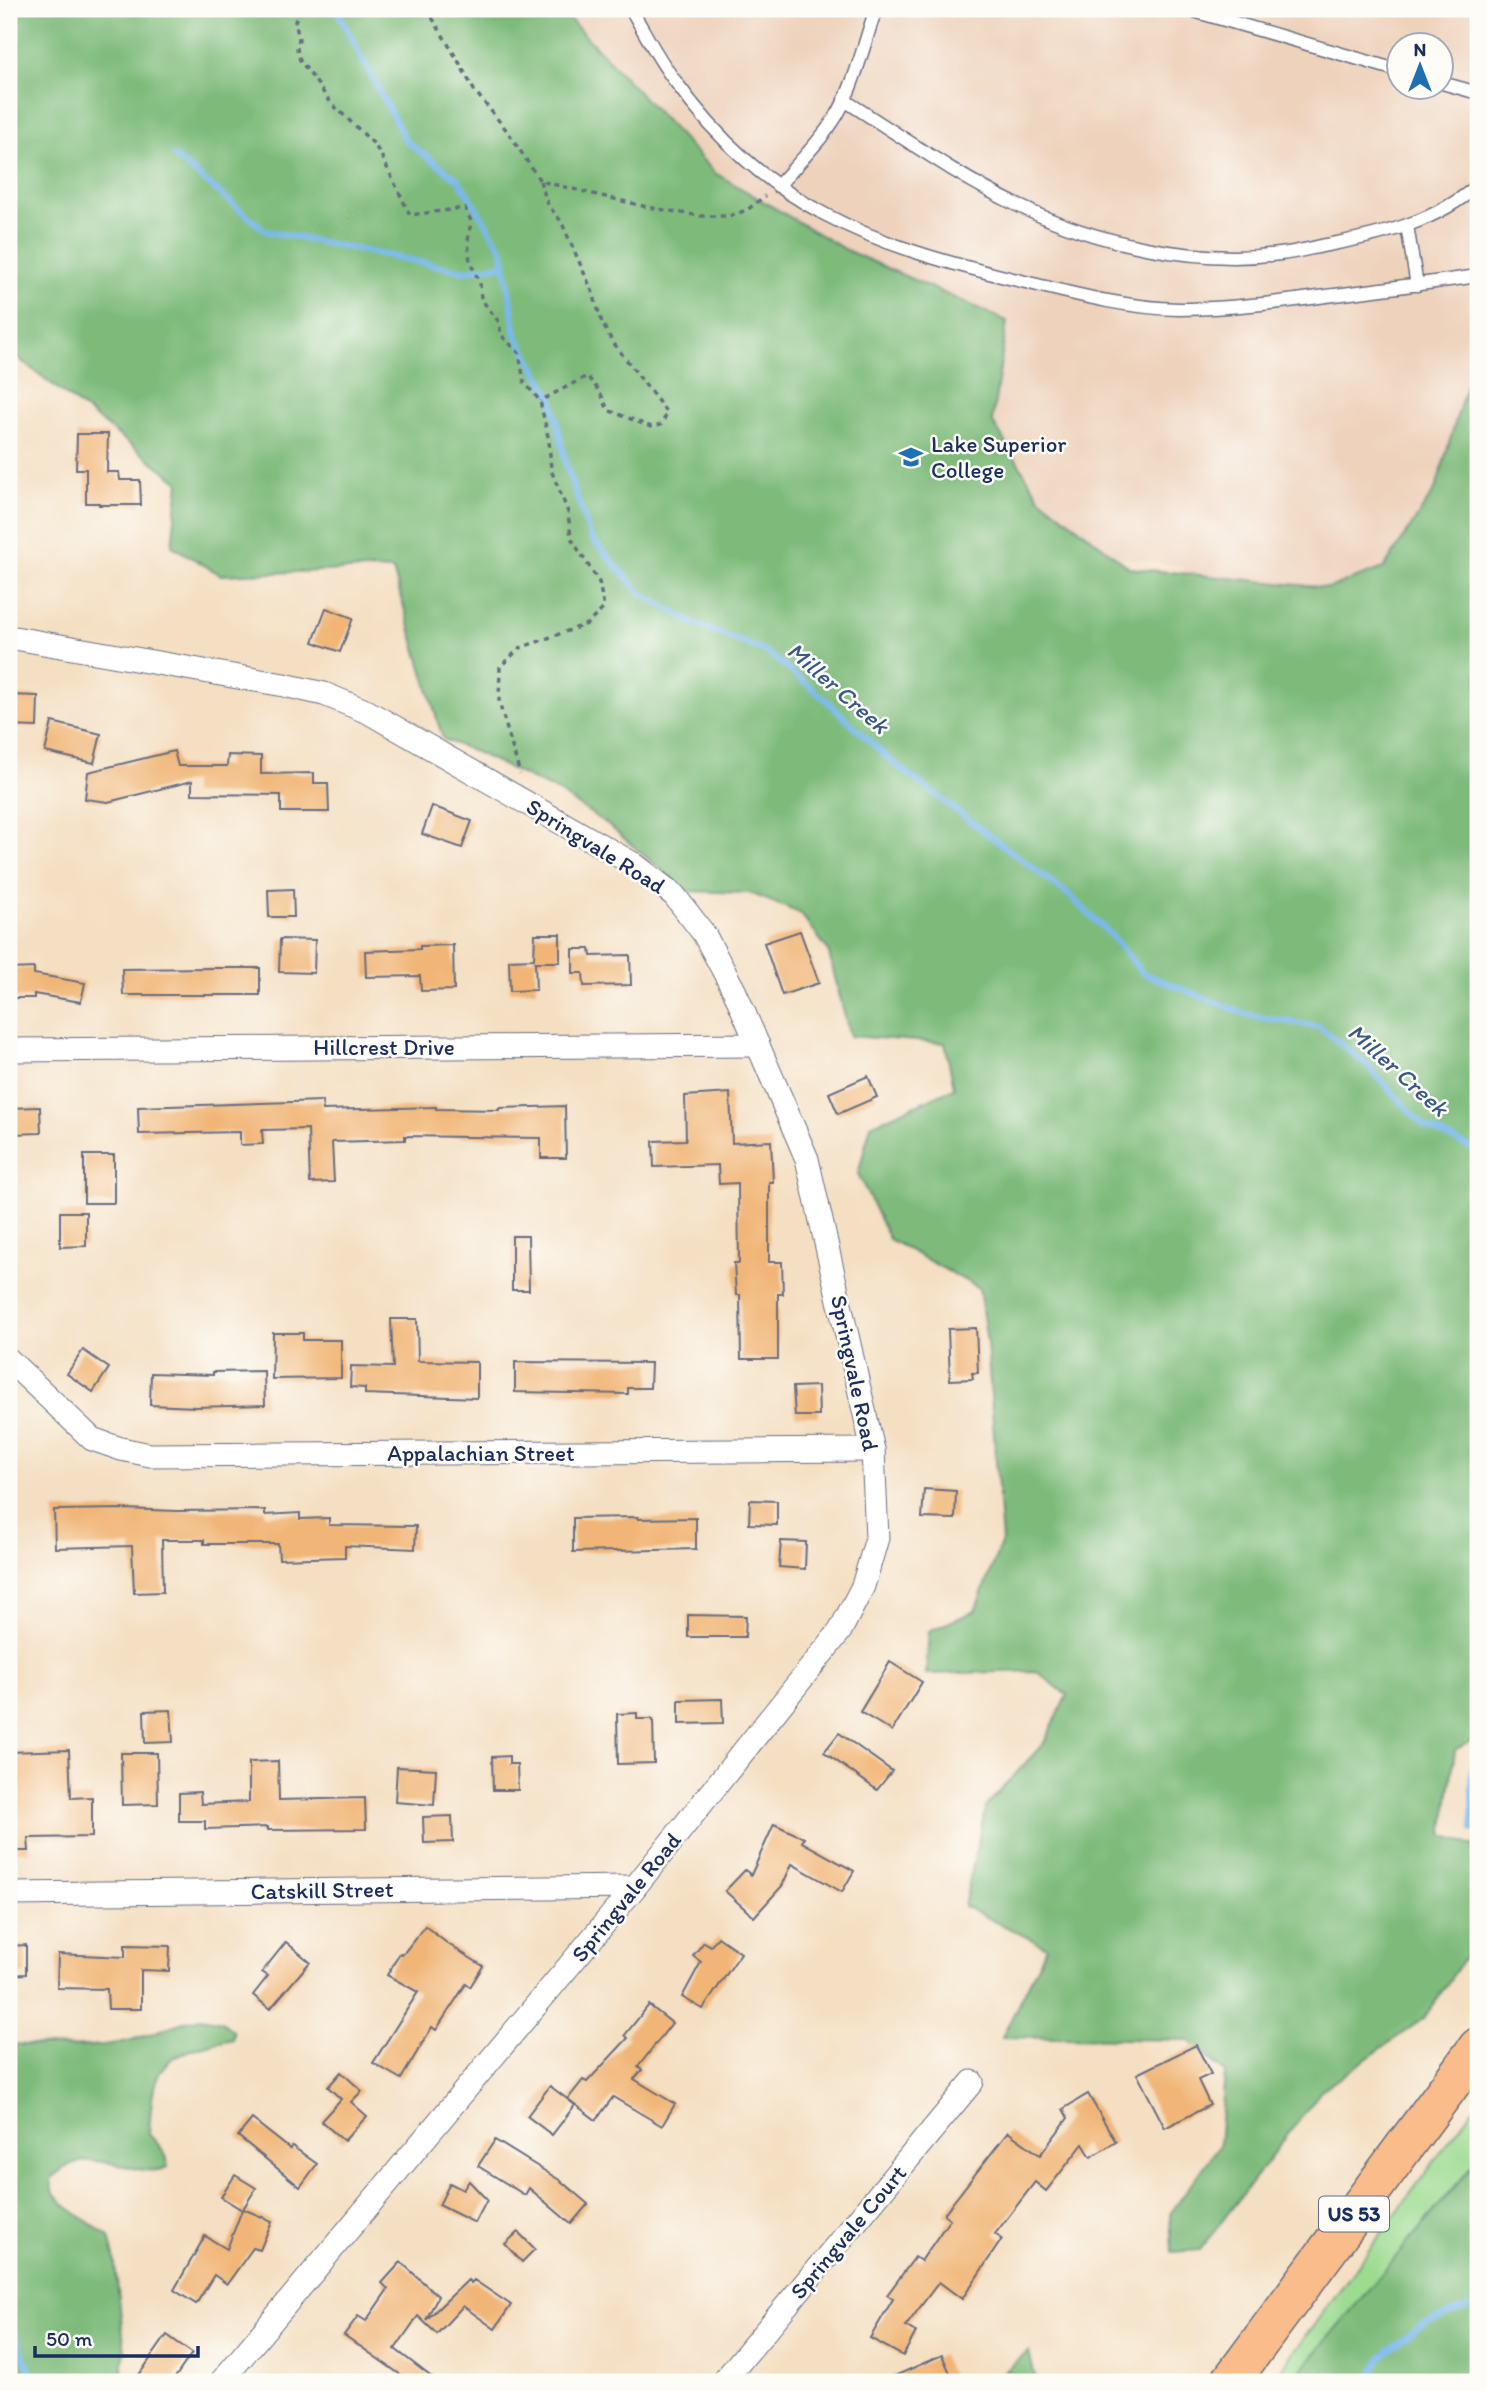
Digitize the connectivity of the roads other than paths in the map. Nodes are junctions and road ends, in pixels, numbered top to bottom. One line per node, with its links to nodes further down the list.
1 (631, 9): 9 (lane)
2 (876, 9): 7 (lane)
3 (1187, 9): 4 (lane)
4 (1386, 67)
5 (1456, 87): 6 (lane)
6 (1478, 93)
7 (844, 100): 9 (lane); 10 (lane)
8 (1478, 185): 10 (lane)
9 (778, 186): 12 (lane)
10 (1407, 226): 12 (lane)
11 (1478, 276): 12 (lane)
12 (1417, 285)
13 (9, 637): 14 (street, Springvale Road)
14 (758, 1045): 15 (street, Hillcrest Drive); 17 (street, Springvale Road)
15 (9, 1050)
16 (9, 1360): 17 (street, Appalachian Street)
17 (873, 1450): 18 (street, Springvale Road)
18 (635, 1887): 19 (street, Catskill Street); 22 (street, Springvale Road)
19 (9, 1894)
20 (1478, 2047): 24 (highway, US 53)
21 (972, 2082): 23 (street, Springvale Court)
22 (221, 2382)
23 (723, 2382)
24 (1230, 2382)

